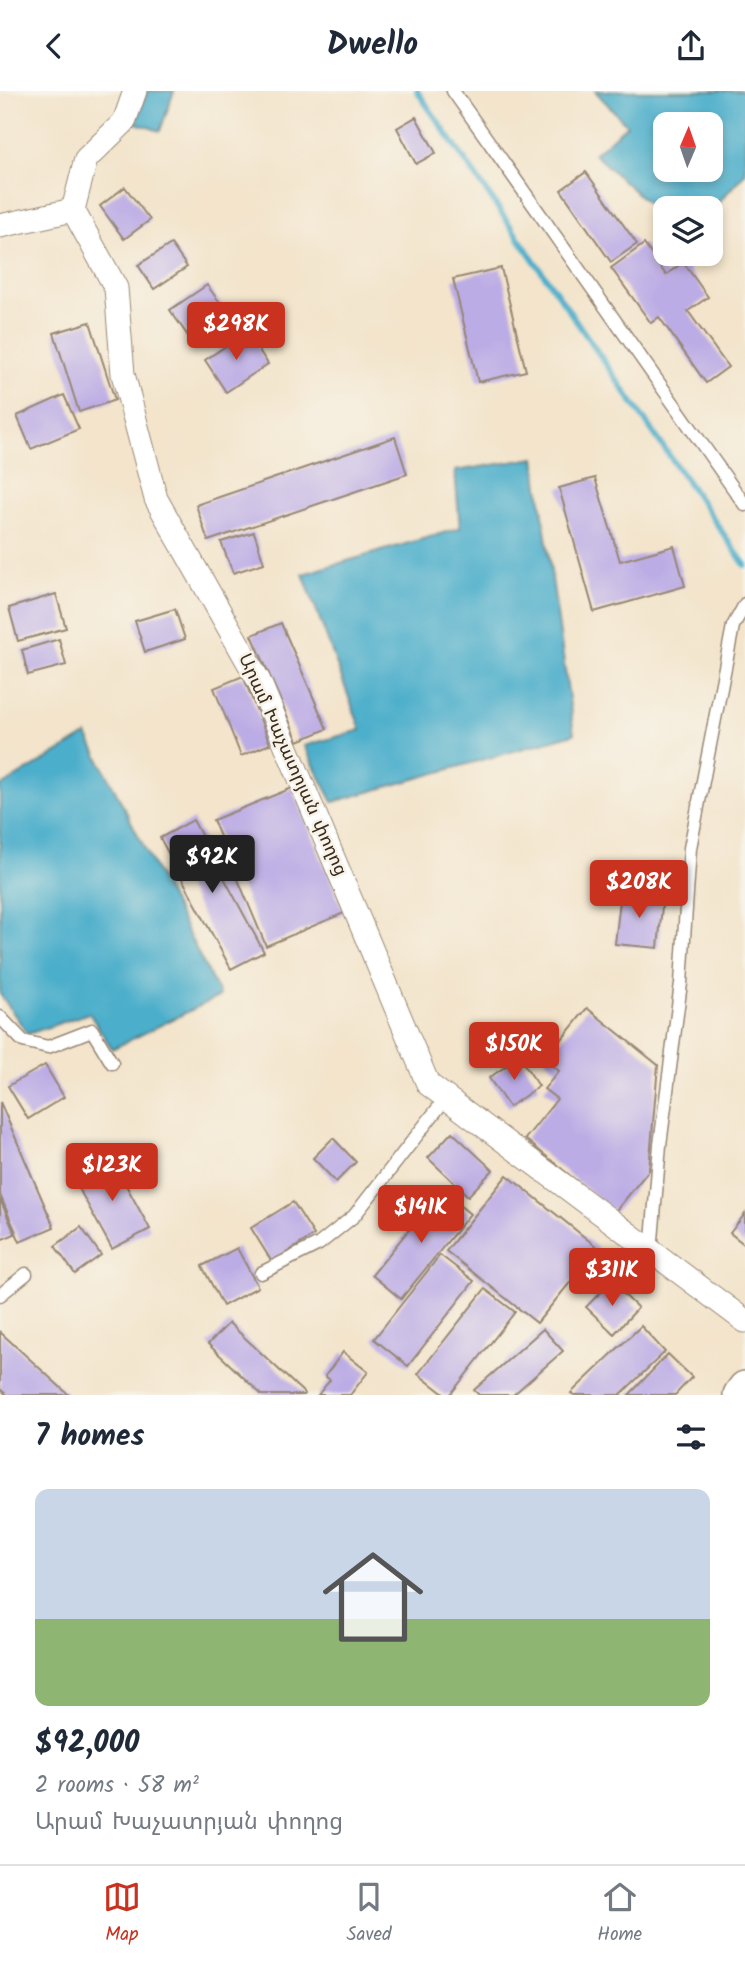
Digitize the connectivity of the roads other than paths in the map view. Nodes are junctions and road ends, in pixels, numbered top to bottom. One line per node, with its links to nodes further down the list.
1 (135, 91): 3 (street)
2 (453, 91): 5 (lane)
3 (73, 210): 4 (street); 9 (street, Արամ Խաչատրյան փողոց)
4 (0, 226)
5 (745, 505)
6 (745, 604): 10 (lane)
7 (0, 1017): 8 (lane)
8 (112, 1063)
9 (446, 1098): 10 (street, Արամ Խաչատրյան փողոց); 11 (lane)
10 (651, 1252): 14 (street, Արամ Խաչատրյան փողոց)
11 (261, 1273)
12 (26, 1274): 13 (lane)
13 (0, 1295)
14 (745, 1321)
15 (745, 1388): 16 (main road)
16 (740, 1395)

